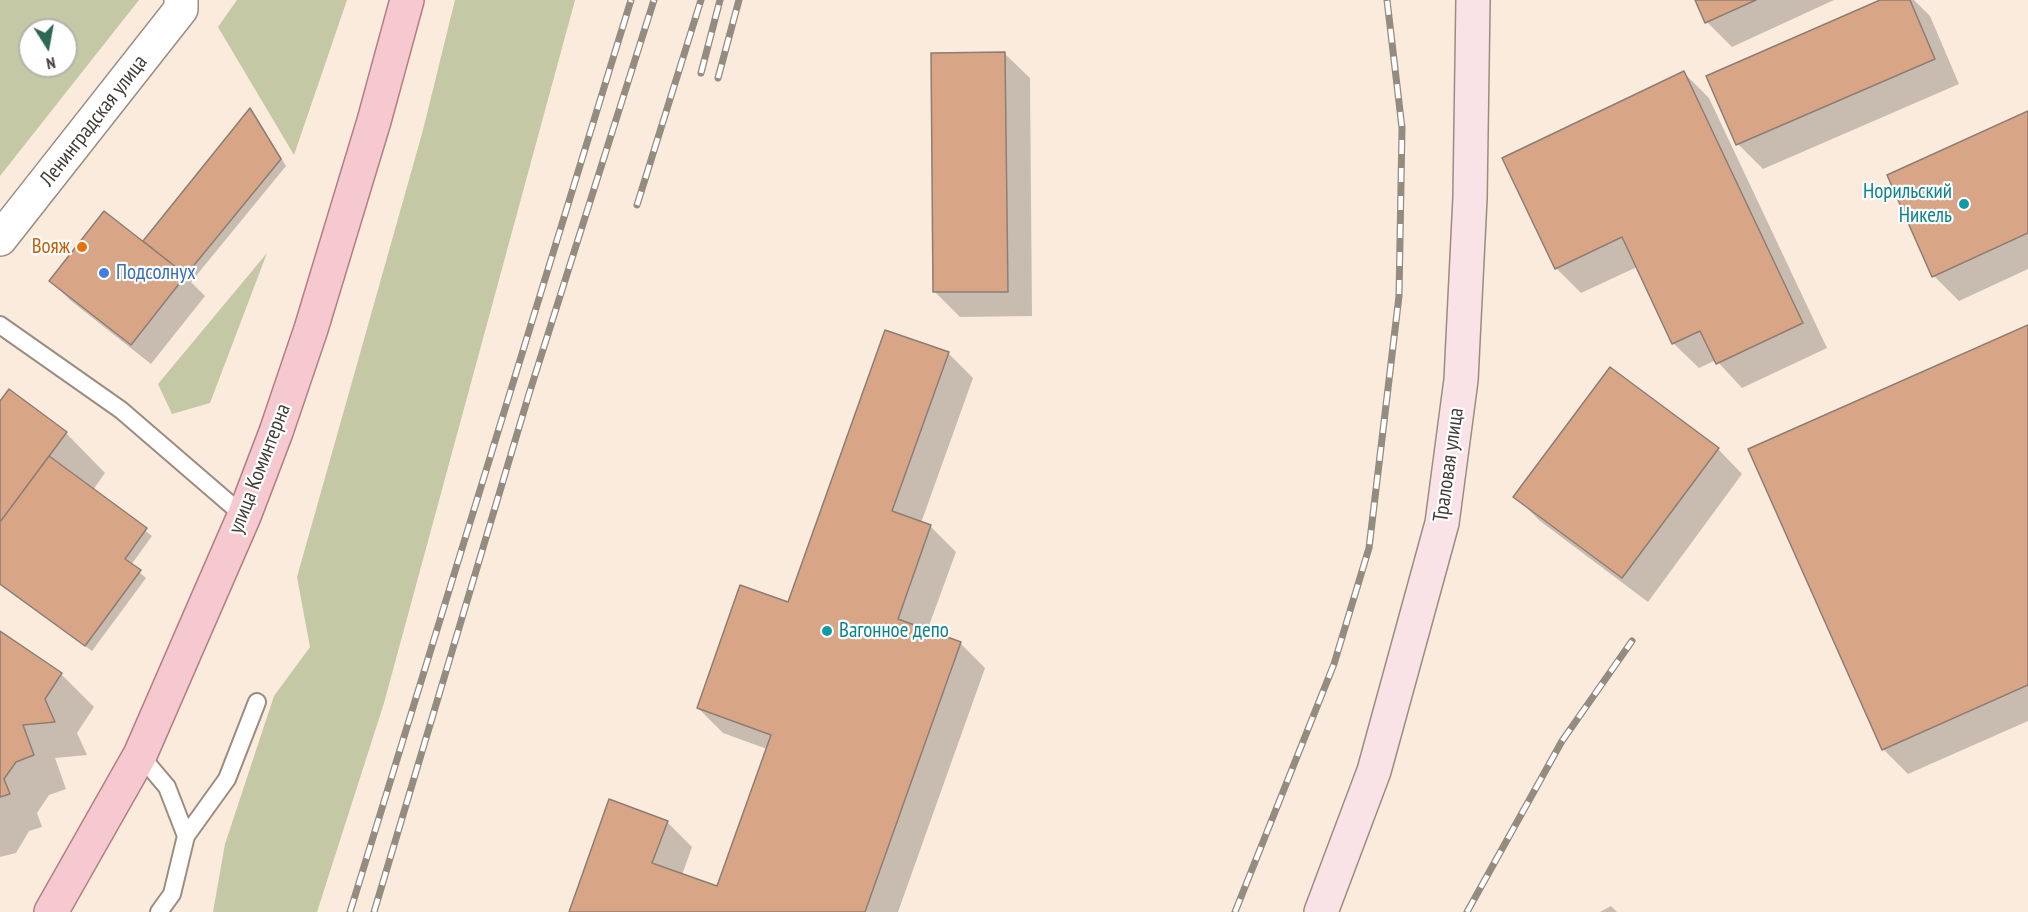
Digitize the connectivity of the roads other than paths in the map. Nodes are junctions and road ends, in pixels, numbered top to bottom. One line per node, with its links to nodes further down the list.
1 (407, 0): 6 (main road, улица Коминтерна)
2 (1473, 0): 12 (street, Траловая улица)
3 (183, 3): 4 (street, Ленинградская улица)
4 (0, 240)
5 (0, 325): 6 (lane)
6 (244, 516): 8 (main road, улица Коминтерна)
7 (257, 702): 9 (lane)
8 (140, 754): 9 (lane); 10 (main road, улица Коминтерна)
9 (186, 836): 11 (lane)
10 (51, 912)
11 (159, 912)
12 (1321, 912)

